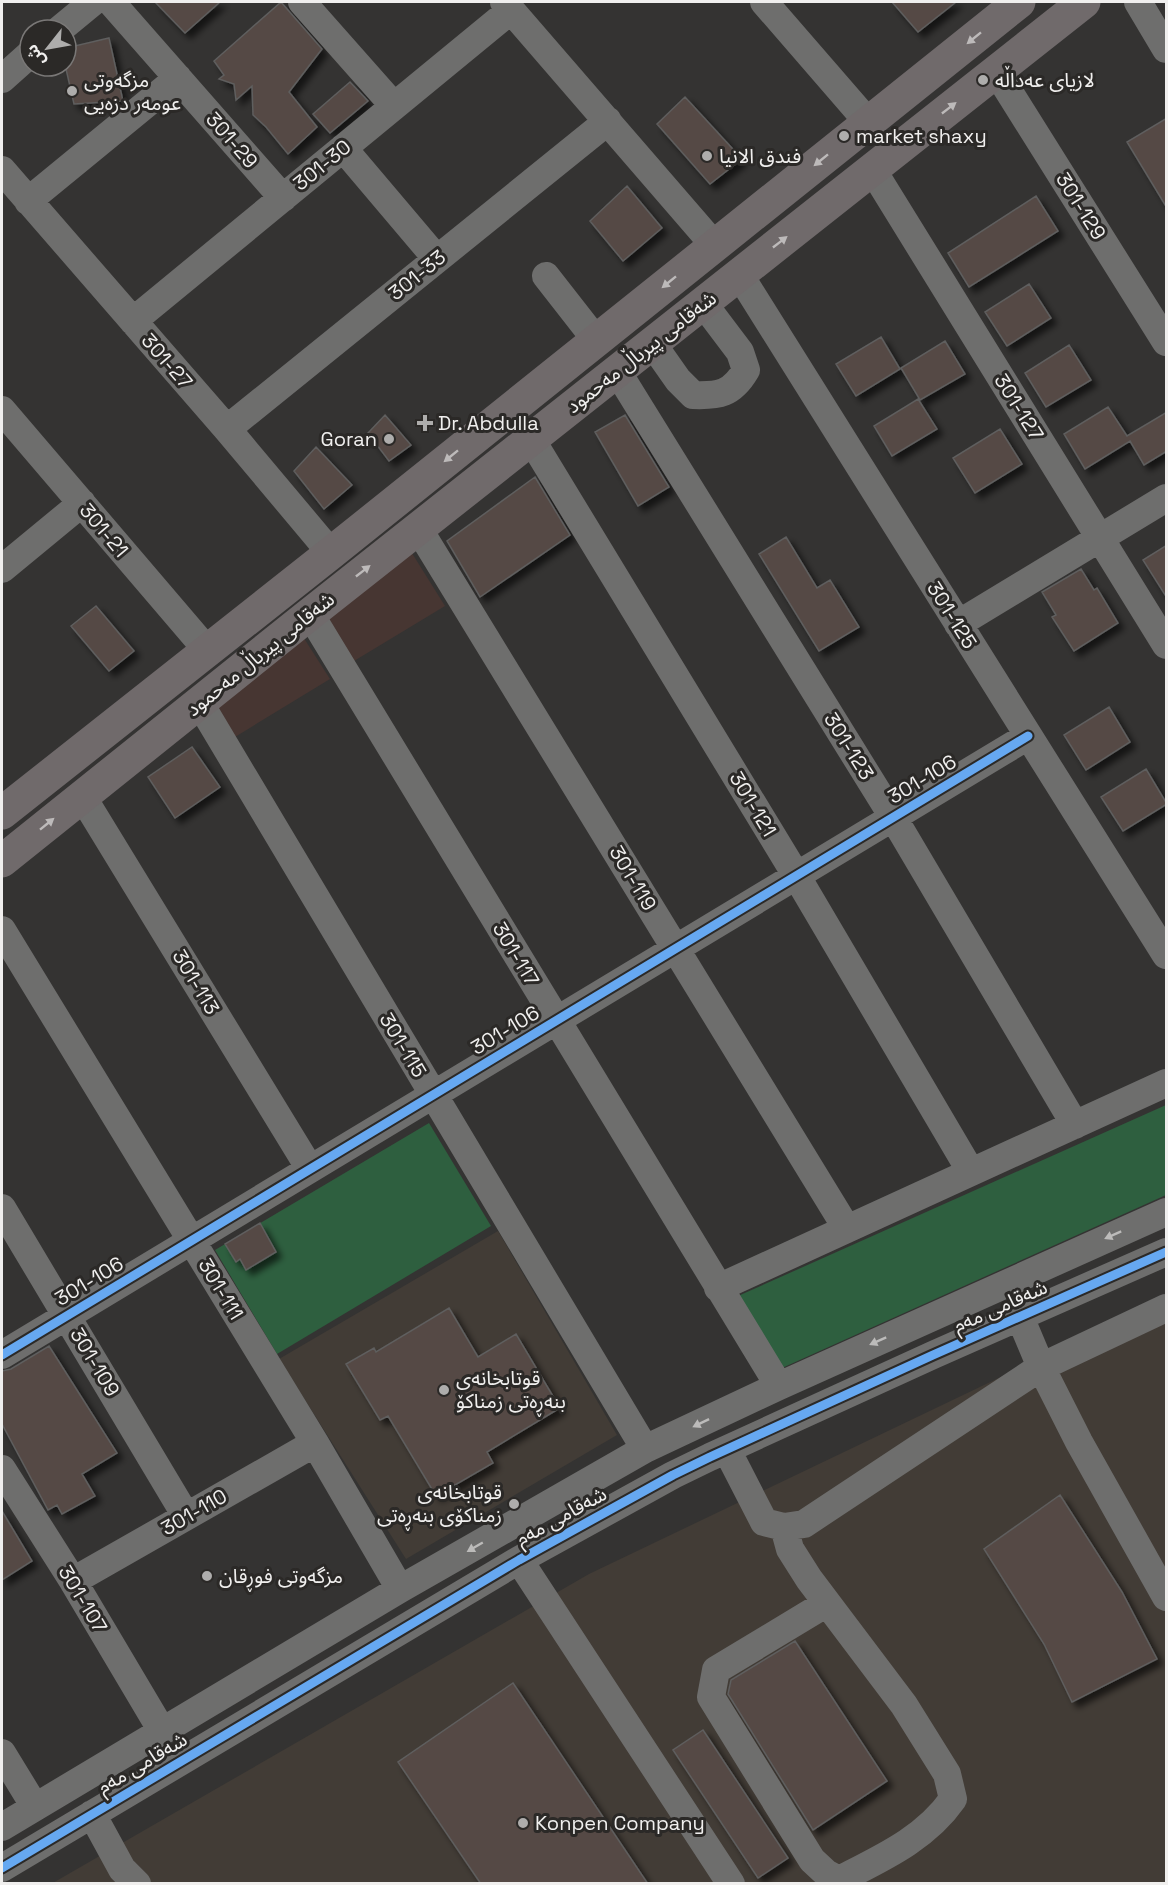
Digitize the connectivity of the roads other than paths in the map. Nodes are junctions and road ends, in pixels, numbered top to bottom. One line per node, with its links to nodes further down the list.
1 (93, 2): 9 (street)
2 (111, 2): 13 (street, 301-29)
3 (302, 2): 15 (street)
4 (764, 2): 17 (street)
5 (1084, 2): 12 (main road, شەقامی پیرباڵ مەحمود)
6 (1138, 2): 10 (street)
7 (1011, 4): 17 (main road, شەقامی پیرباڵ مەحمود, one-way to 17)
8 (508, 6): 15 (street, 301-30); 16 (street)
9 (74, 18)
10 (1167, 48)
11 (18, 65): 14 (street)
12 (996, 70): 19 (main road, شەقامی پیرباڵ مەحمود, one-way to 12); 31 (street, 301-129)
13 (178, 78): 21 (street, 301-29); 22 (street)
14 (2, 79)
15 (394, 106): 18 (street, 301-30)
16 (608, 121): 23 (street); 24 (street, 301-33)
17 (868, 122): 23 (main road, شەقامی پیرباڵ مەحمود, one-way to 23)
18 (343, 148): 21 (street, 301-30); 24 (street)
19 (872, 169): 25 (main road, شەقامی پیرباڵ مەحمود, one-way to 19); 43 (street, 301-127)
20 (2, 171): 22 (street, 301-27)
21 (283, 198): 28 (street, 301-30)
22 (28, 201): 28 (street, 301-27)
23 (715, 246): 30 (main road, شەقامی پیرباڵ مەحمود, one-way to 30)
24 (437, 259): 38 (street, 301-33)
25 (739, 274): 27 (main road, شەقامی پیرباڵ مەحمود); 29 (street, 301-125)
26 (546, 276): 30 (street)
27 (703, 303): 32 (main road, شەقامی پیرباڵ مەحمود); 33 (street)
28 (133, 321): 38 (street, 301-27)
29 (775, 331): 33 (street); 47 (street, 301-125)
30 (596, 340): 35 (main road, شەقامی پیرباڵ مەحمود)
31 (1167, 342)
32 (652, 343): 33 (street); 34 (main road, شەقامی پیرباڵ مەحمود)
33 (740, 352)
34 (617, 371): 36 (main road, شەقامی پیرباڵ مەحمود); 54 (street, 301-123)
35 (550, 377): 36 (main road); 44 (main road, شەقامی پیرباڵ مەحمود, one-way to 44)
36 (572, 406): 39 (main road, شەقامی پیرباڵ مەحمود)
37 (2, 410): 41 (street, 301-21)
38 (227, 429): 44 (street, 301-27)
39 (531, 439): 42 (main road, شەقامی پیرباڵ مەحمود); 56 (street, 301-121)
40 (1167, 498): 43 (street)
41 (82, 504): 45 (street); 49 (street, 301-21)
42 (418, 528): 46 (main road, شەقامی پیرباڵ مەحمود, one-way to 42); 58 (street, 301-119)
43 (1100, 538): 47 (street); 48 (street, 301-127)
44 (331, 553): 49 (main road, شەقامی پیرباڵ مەحمود)
45 (2, 569)
46 (310, 614): 50 (main road, شەقامی پیرباڵ مەحمود); 60 (street, 301-117)
47 (958, 624): 51 (street, 301-125)
48 (1167, 645)
49 (207, 650): 53 (main road, شەقامی پیرباڵ مەحمود)
50 (199, 702): 52 (main road, شەقامی پیرباڵ مەحمود); 62 (street, 301-115)
51 (1028, 736): 54 (street, 301-106); 59 (street, 301-125)
52 (82, 796): 55 (main road, شەقامی پیرباڵ مەحمود, one-way to 52); 64 (street, 301-113)
53 (2, 813)
54 (893, 817): 56 (street, 301-106); 63 (street, 301-123)
55 (2, 861)
56 (796, 875): 58 (street, 301-106); 65 (street, 301-121)
57 (2, 930): 69 (street, 301-111)
58 (675, 948): 60 (street, 301-106); 68 (street, 301-119)
59 (1167, 956)
60 (556, 1020): 62 (street, 301-106); 71 (street, 301-117)
61 (1167, 1083): 63 (street)
62 (432, 1095): 64 (street, 301-106); 81 (street, 301-115)
63 (1075, 1125): 65 (street)
64 (310, 1169): 69 (street, 301-106)
65 (971, 1172): 68 (street)
66 (2, 1208): 73 (street, 301-109)
67 (1167, 1212): 75 (street, شەقامی مەم, one-way to 75)
68 (847, 1229): 71 (street)
69 (191, 1240): 73 (street, 301-106); 80 (street, 301-111)
70 (1167, 1252): 74 (street, شەقامی مەم)
71 (718, 1288): 79 (street, 301-117)
72 (1167, 1308): 78 (street)
73 (67, 1315): 76 (street, 301-106); 84 (street, 301-109)
74 (1020, 1317): 77 (street, شەقامی مەم); 78 (street)
75 (917, 1323): 77 (street); 79 (street, شەقامی مەم, one-way to 79)
76 (2, 1355)
77 (933, 1355): 82 (street, شەقامی مەم)
78 (1041, 1367): 85 (street); 89 (street)
79 (779, 1386): 81 (street, شەقامی مەم, one-way to 81)
80 (315, 1443): 84 (street, 301-110); 88 (street, 301-111)
81 (645, 1449): 88 (street, شەقامی مەم, one-way to 88)
82 (728, 1450): 85 (street); 86 (street, شەقامی مەم)
83 (2, 1469): 87 (street, 301-107)
84 (186, 1516): 87 (street, 301-110)
85 (784, 1527): 90 (street)
86 (519, 1560): 94 (street, شەقامی مەم); 98 (street)
87 (73, 1581): 91 (street, 301-107)
88 (400, 1589): 91 (street, شەقامی مەم)
89 (1167, 1597)
90 (827, 1603): 90 (street)
91 (162, 1731): 93 (street, شەقامی مەم)
92 (2, 1753): 93 (street)
93 (35, 1807): 95 (street, شەقامی مەم)
94 (92, 1814): 96 (street, شەقامی مەم); 97 (street)
95 (2, 1827)
96 (2, 1868)
97 (137, 1884)
98 (731, 1884)

